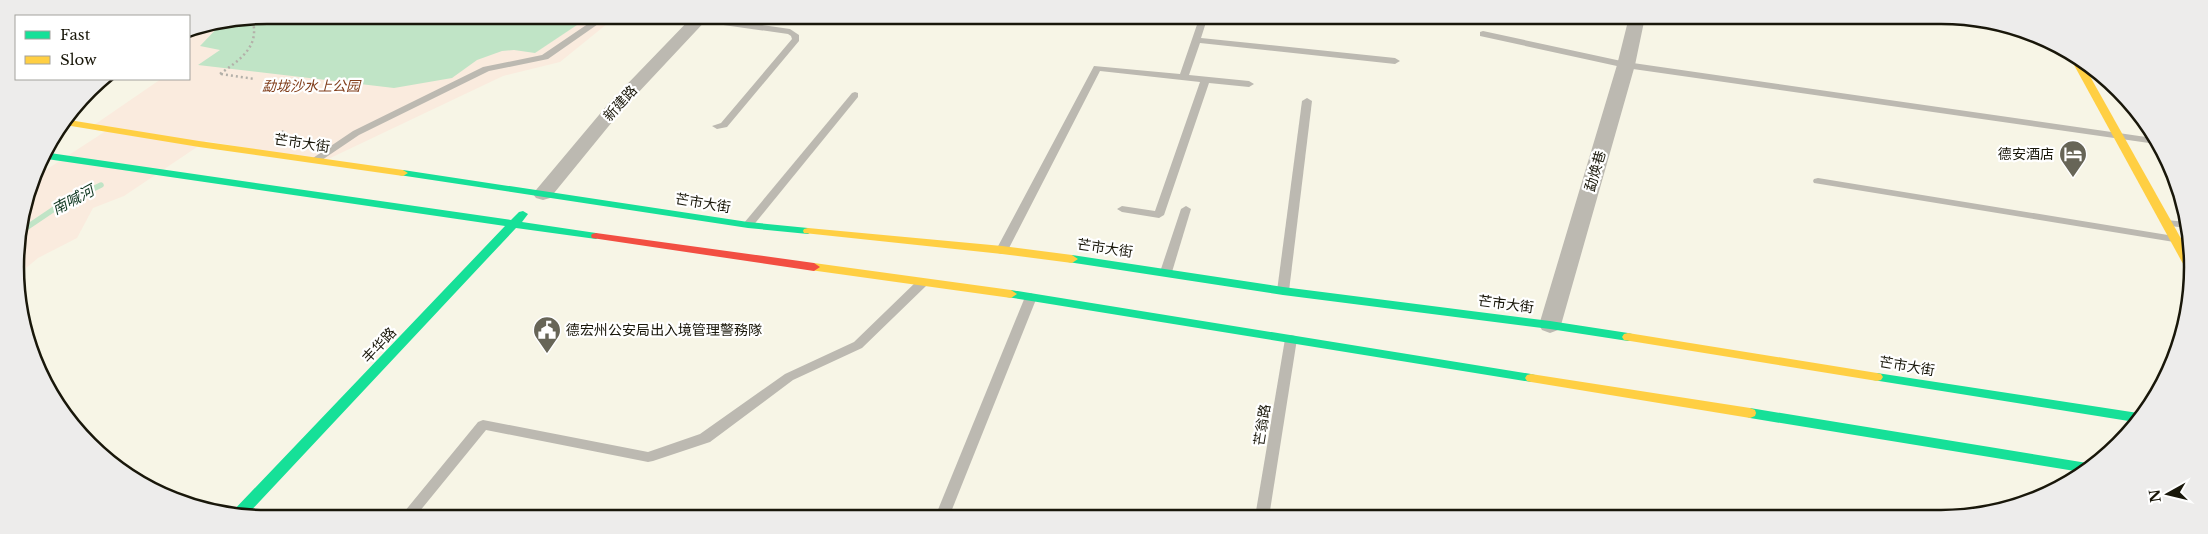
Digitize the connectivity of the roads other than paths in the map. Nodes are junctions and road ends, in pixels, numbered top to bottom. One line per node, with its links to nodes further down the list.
1 (594, 24): 21 (lane)
2 (693, 24): 23 (street, 新建路)
3 (742, 24): 17 (lane)
4 (1201, 24): 7 (lane)
5 (1635, 24): 9 (street, 勐焕巷)
6 (1483, 34): 9 (lane)
7 (1196, 40): 8 (lane); 11 (lane)
8 (1395, 60)
9 (1626, 65): 18 (lane); 37 (street, 勐焕巷)
10 (2081, 68): 18 (main road)
11 (1184, 78): 12 (lane); 31 (lane)
12 (1205, 80): 13 (lane); 25 (lane)
13 (1249, 84)
14 (855, 95): 28 (lane)
15 (1307, 101): 35 (lane)
16 (71, 123): 21 (main road, 芒市大街)
17 (717, 126)
18 (2119, 138): 19 (lane); 26 (main road)
19 (2149, 141)
20 (50, 156): 27 (main road)
21 (315, 160): 23 (main road, 芒市大街)
22 (1818, 181): 30 (lane)
23 (543, 194): 27 (main road, 丰华路); 28 (main road, 芒市大街)
24 (1186, 209): 33 (lane)
25 (1122, 210)
26 (2167, 223): 29 (lane); 30 (main road)
27 (514, 224): 34 (main road); 41 (main road, 丰华路)
28 (748, 224): 31 (main road, 芒市大街)
29 (2181, 224)
30 (2176, 240): 32 (main road)
31 (1002, 250): 33 (main road, 芒市大街)
32 (2184, 255)
33 (1166, 272): 35 (main road, 芒市大街)
34 (922, 283): 36 (main road); 42 (lane)
35 (1283, 291): 37 (main road, 芒市大街)
36 (1031, 297): 38 (main road); 43 (lane)
37 (1550, 325): 39 (main road, 芒市大街)
38 (1291, 339): 40 (main road); 44 (lane, 芒翁路)
39 (2132, 417)
40 (2079, 467)
41 (244, 509)
42 (413, 510)
43 (945, 510)
44 (1263, 510)

